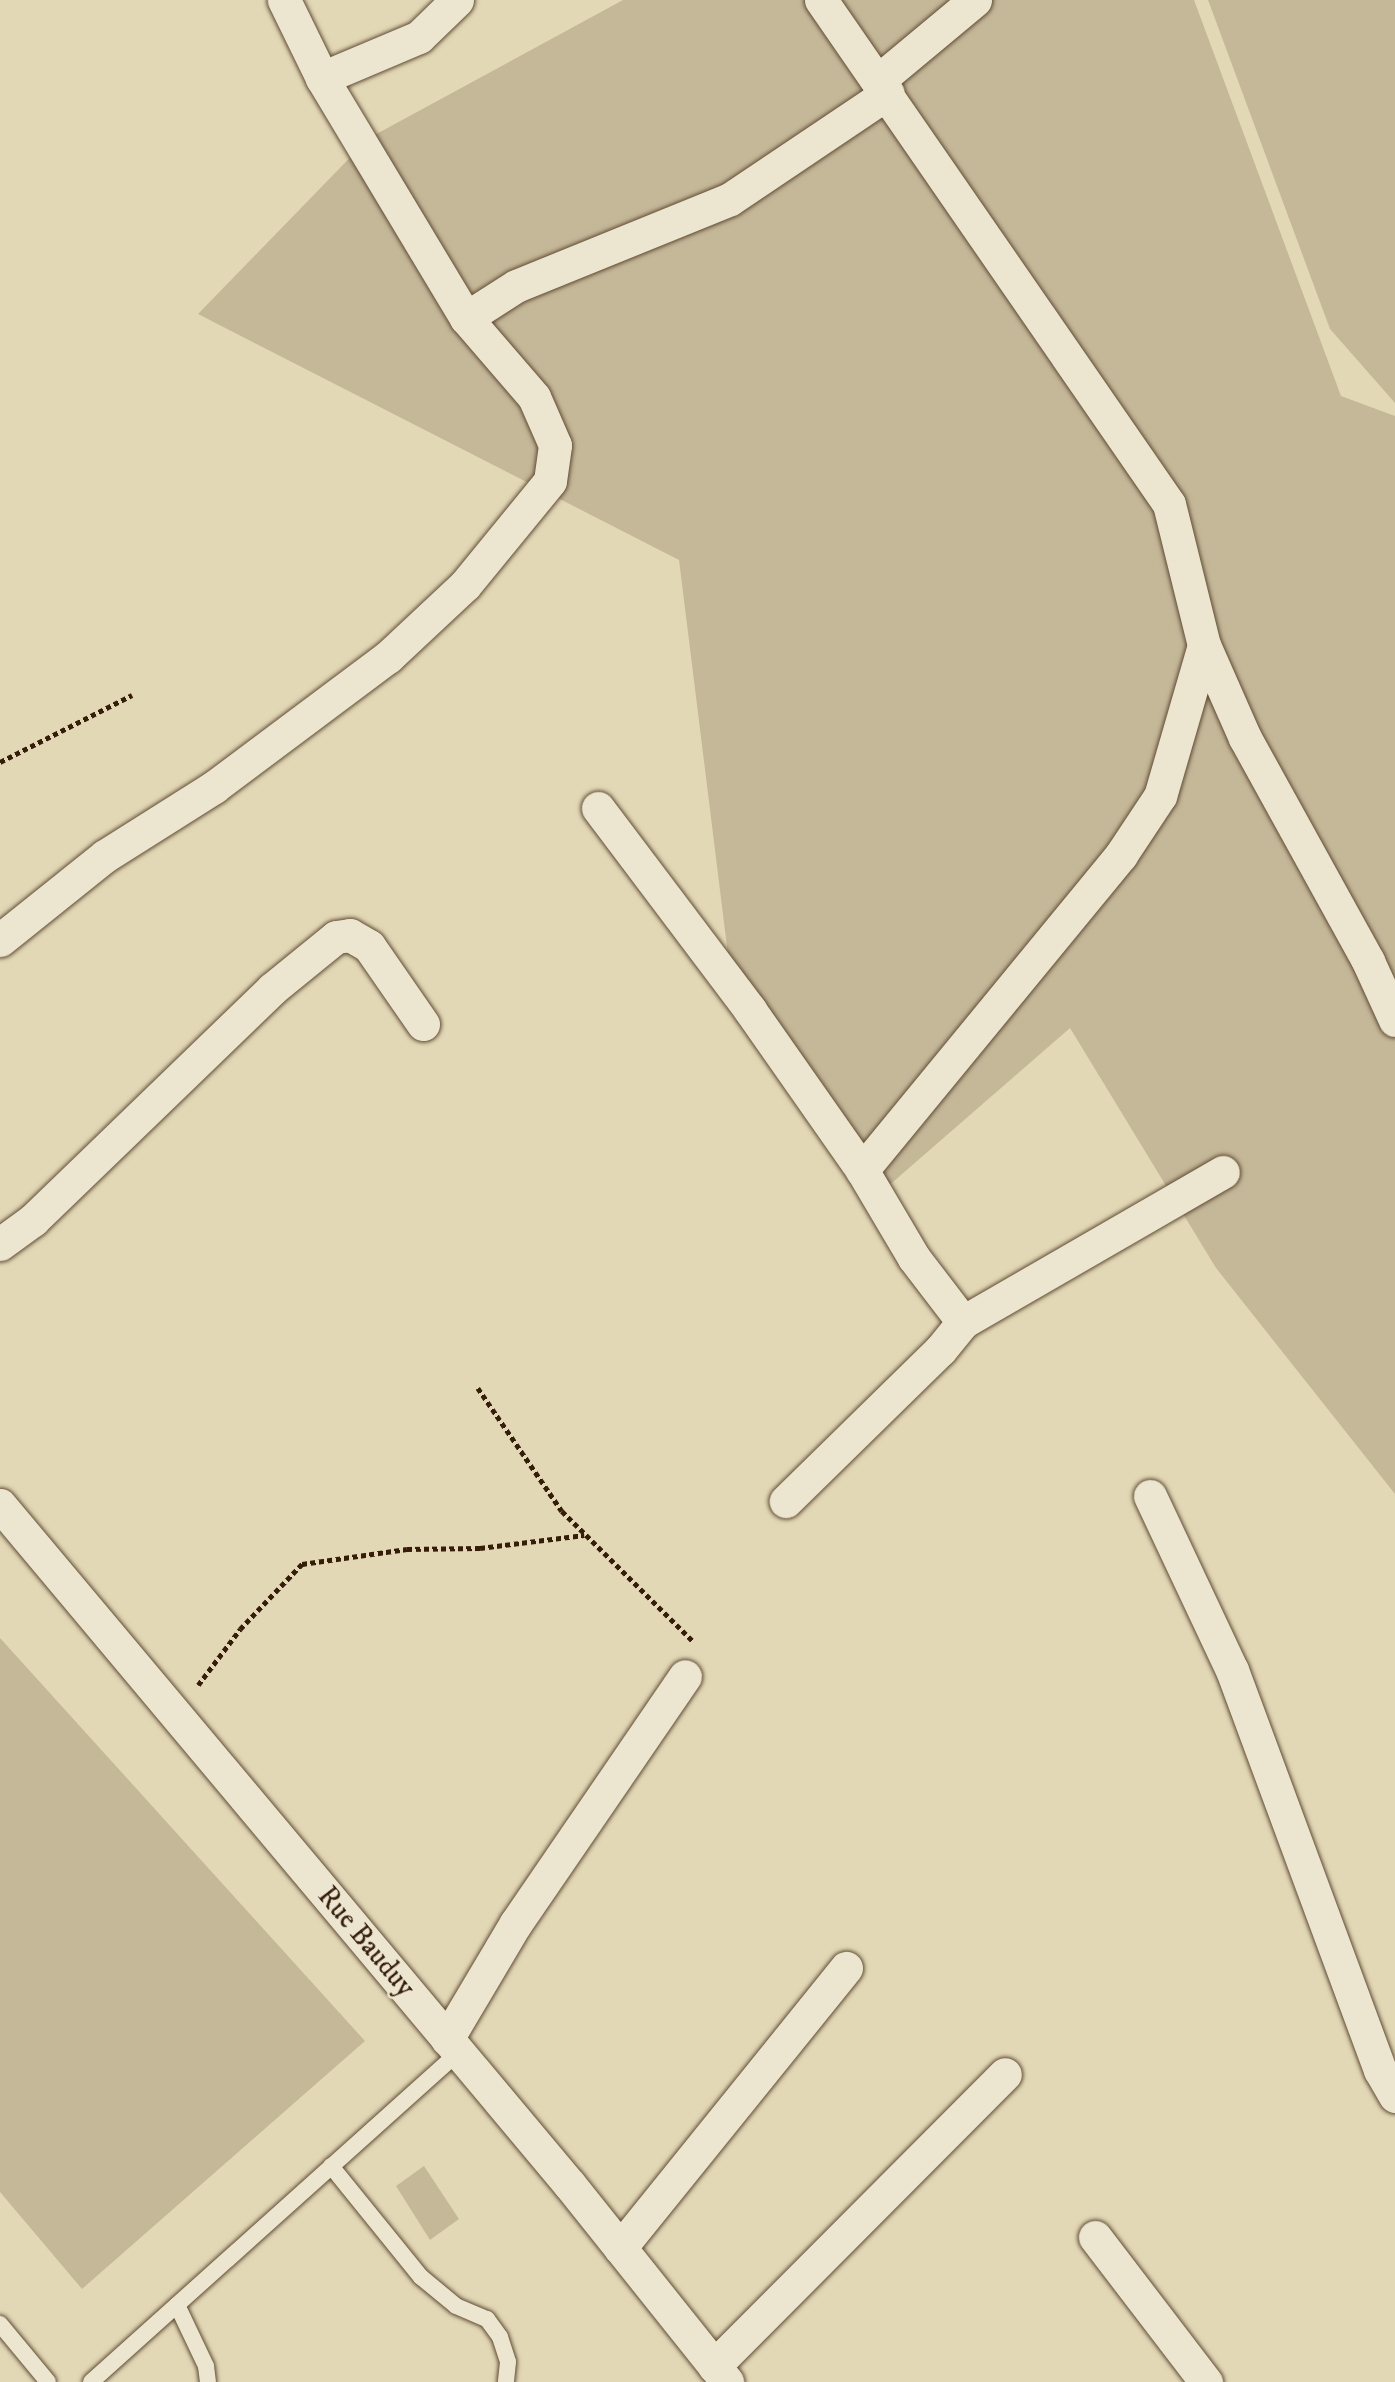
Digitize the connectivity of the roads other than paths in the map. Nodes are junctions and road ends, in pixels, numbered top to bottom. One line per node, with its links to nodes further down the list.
1 (284, 0): 5 (street)
2 (457, 0): 5 (street)
3 (821, 0): 6 (street)
4 (975, 0): 6 (street)
5 (322, 78): 7 (street)
6 (884, 87): 7 (street); 8 (street)
7 (466, 318): 10 (street)
8 (1205, 645): 11 (street); 13 (street)
9 (598, 808): 13 (street)
10 (0, 940)
11 (1395, 1020)
12 (423, 1024): 15 (street)
13 (862, 1170): 16 (street)
14 (1223, 1172): 16 (street)
15 (0, 1244)
16 (963, 1322): 18 (street)
17 (1150, 1496): 24 (street)
18 (786, 1502)
19 (0, 1505): 22 (street, Rue Bauduy)
20 (685, 1676): 22 (street)
21 (846, 1968): 27 (street)
22 (453, 2045): 25 (lane); 27 (street, Rue Bauduy)
23 (1005, 2074): 30 (street)
24 (1390, 2075)
25 (331, 2166): 28 (lane); 34 (lane)
26 (1095, 2237): 35 (street)
27 (620, 2248): 30 (street, Rue Bauduy)
28 (177, 2305): 32 (lane); 33 (lane)
29 (0, 2325): 31 (lane)
30 (721, 2374)
31 (48, 2382)
32 (91, 2382)
33 (208, 2382)
34 (506, 2382)
35 (1206, 2382)

